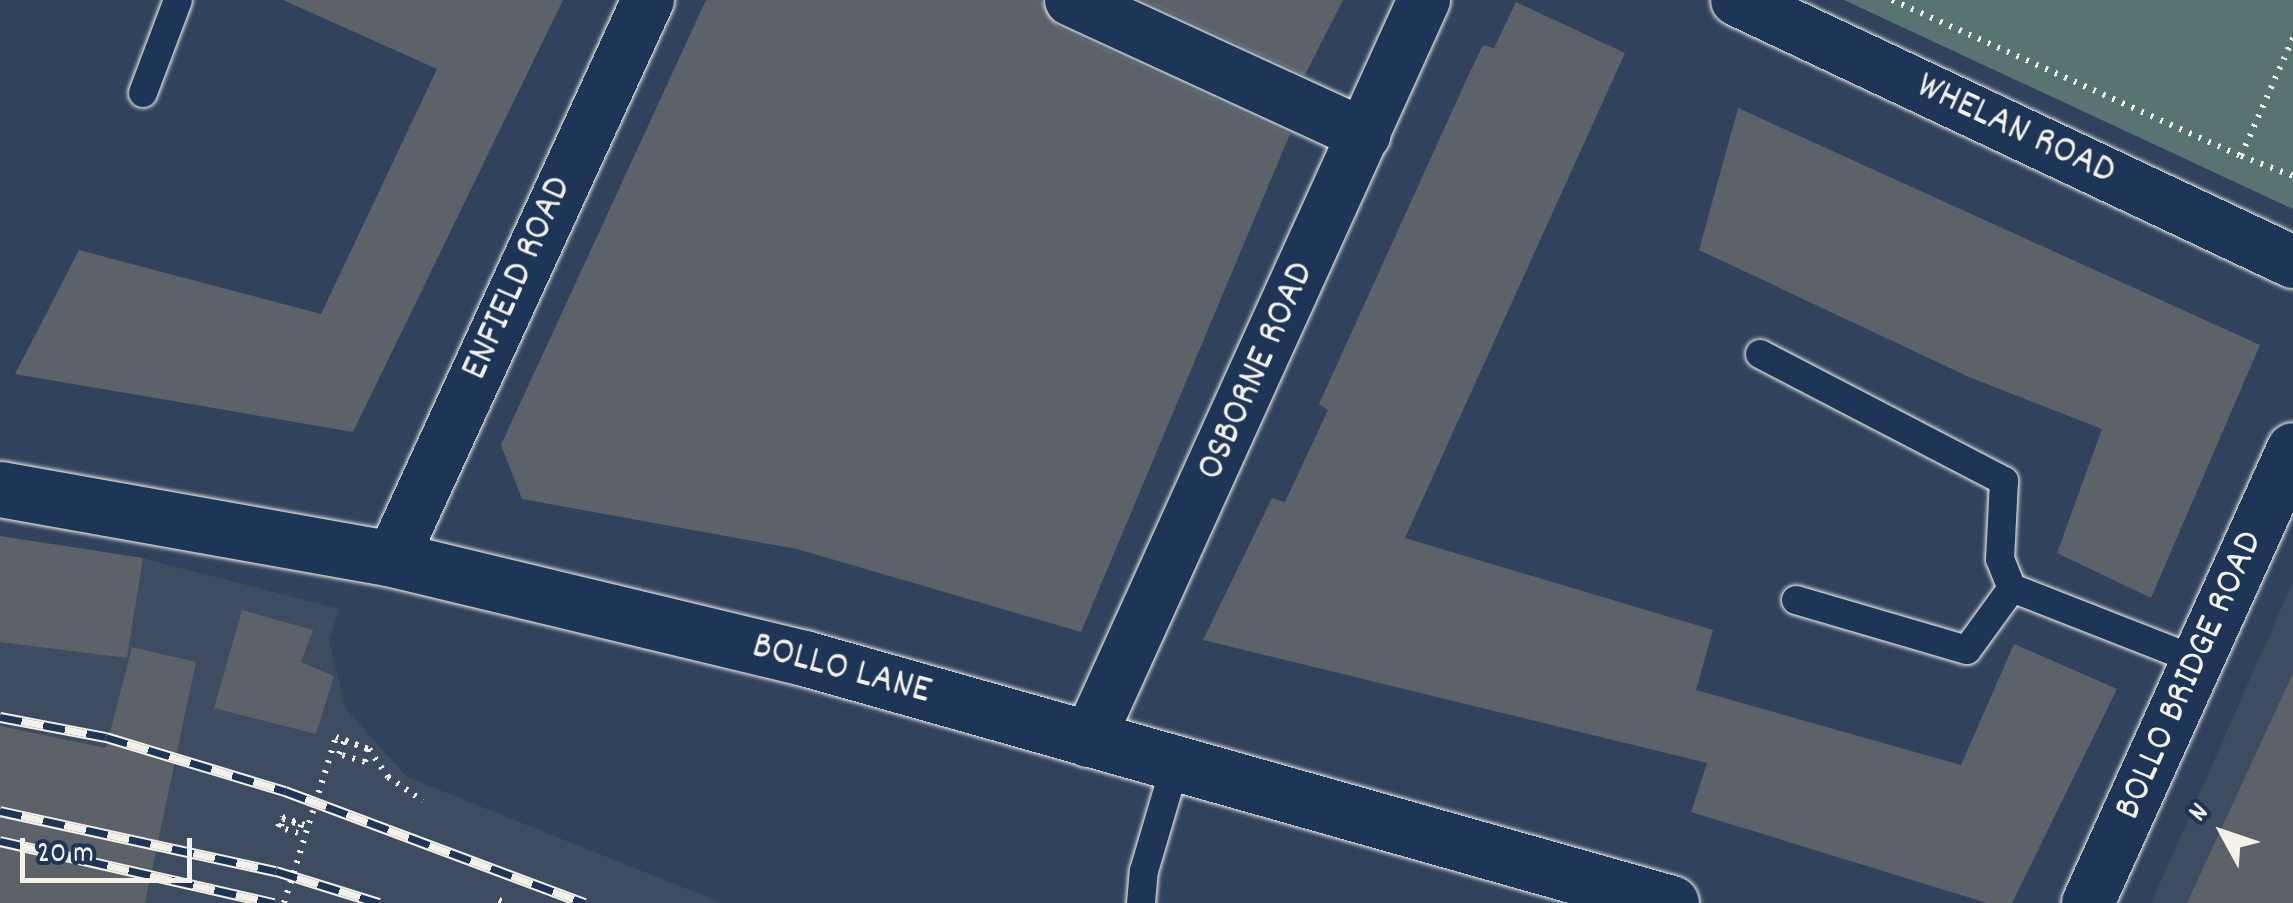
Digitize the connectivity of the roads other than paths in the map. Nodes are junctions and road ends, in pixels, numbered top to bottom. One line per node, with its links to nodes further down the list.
1 (178, 0): 6 (lane)
2 (648, 0): 12 (street, ENFIELD ROAD)
3 (1071, 0): 7 (street)
4 (1424, 0): 7 (street, OSBORNE ROAD)
5 (1737, 0): 8 (street, WHELAN ROAD)
6 (143, 93)
7 (1364, 134): 16 (street, OSBORNE ROAD)
8 (2293, 262)
9 (1760, 354): 13 (lane)
10 (2293, 450): 15 (street, BOLLO BRIDGE ROAD)
11 (0, 489): 12 (street, BOLLO LANE)
12 (392, 559): 16 (street, BOLLO LANE)
13 (2012, 588): 14 (lane); 15 (lane)
14 (1796, 600)
15 (2198, 661): 20 (street, BOLLO BRIDGE ROAD)
16 (1088, 742): 17 (street, BOLLO LANE)
17 (1176, 766): 18 (lane); 19 (street, BOLLO LANE)
18 (1141, 903)
19 (1671, 903)
20 (2088, 903)

